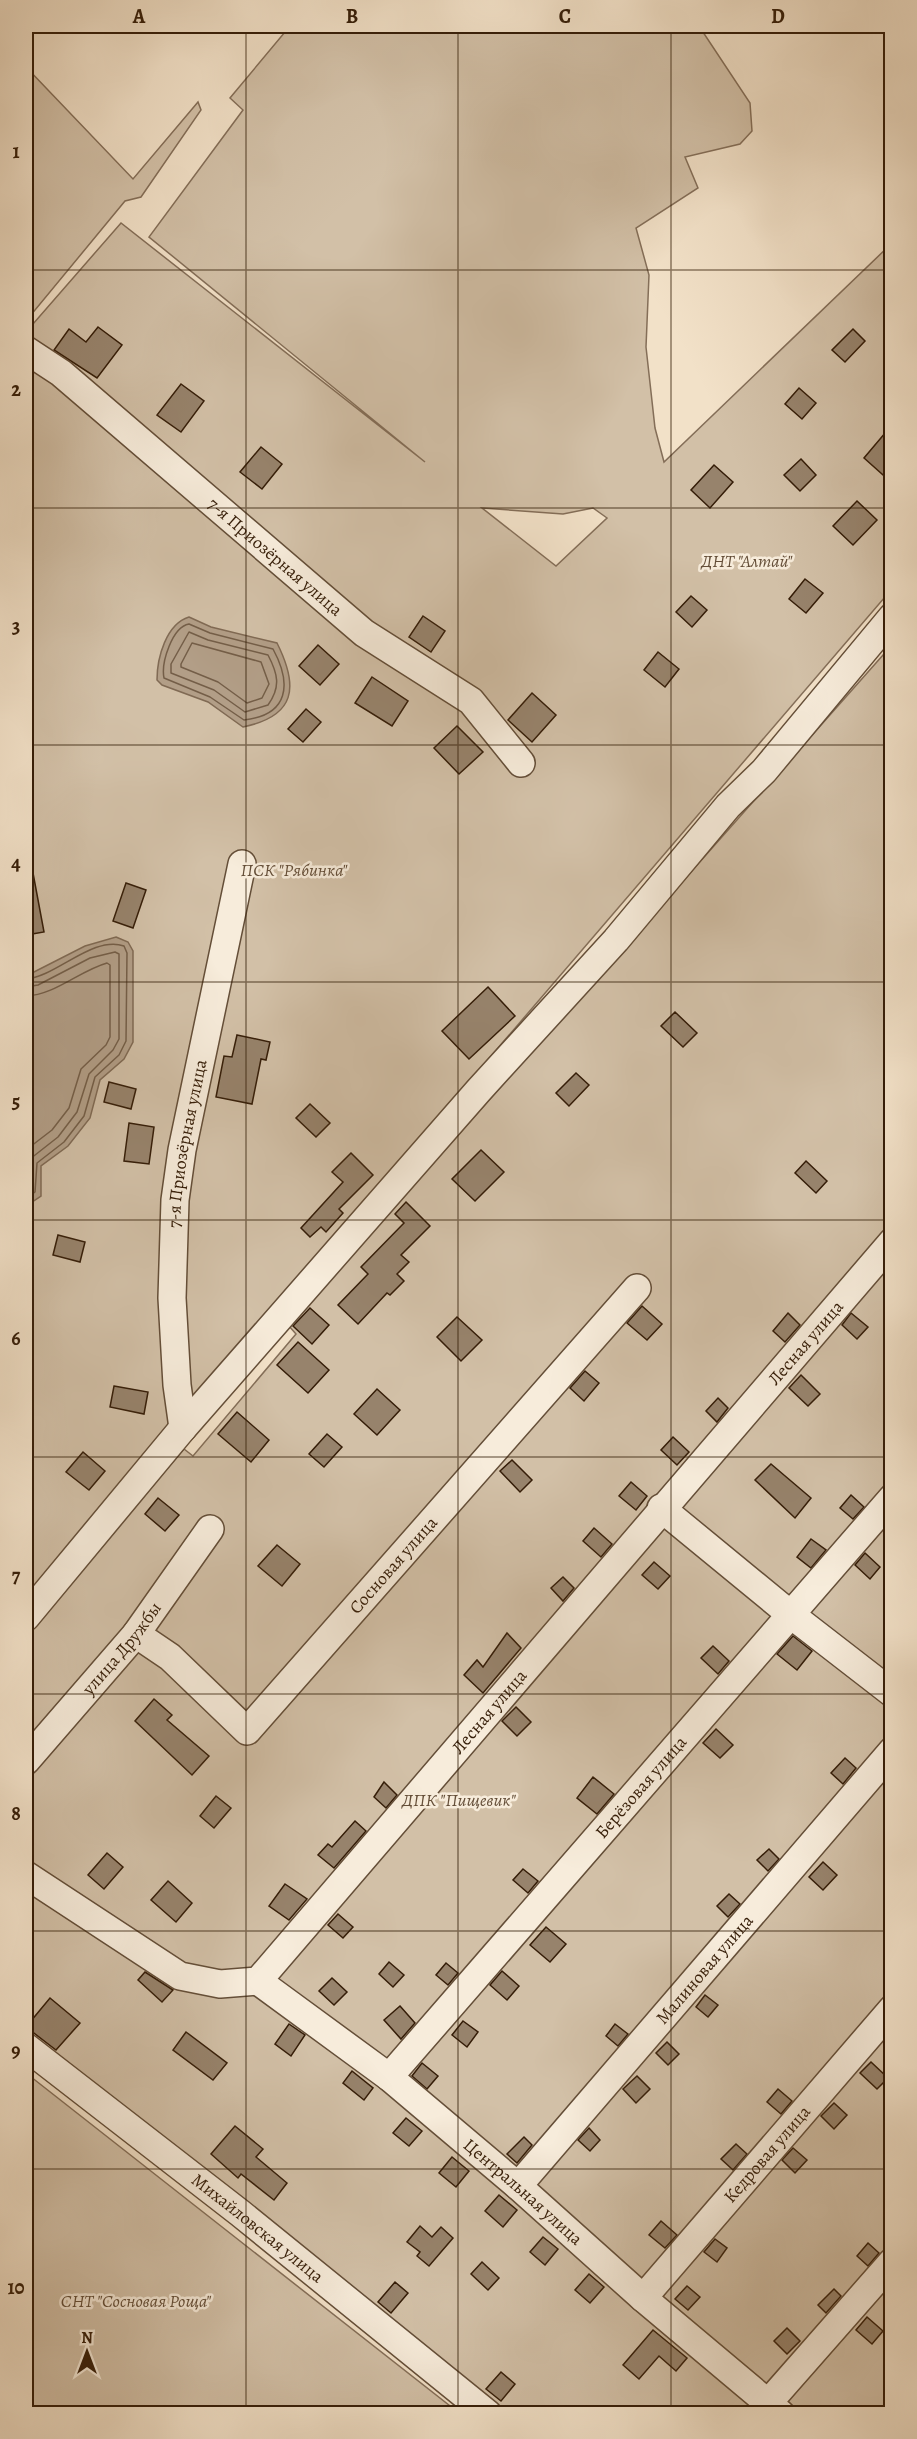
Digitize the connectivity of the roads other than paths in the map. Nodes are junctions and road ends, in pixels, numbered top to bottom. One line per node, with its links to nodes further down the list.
1 (26, 350): 3 (street, 7-я Приозёрная улица)
2 (891, 617): 7 (street)
3 (521, 763)
4 (242, 864): 7 (street, 7-я Приозёрная улица)
5 (891, 1242): 9 (street, Лесная улица)
6 (638, 1288): 13 (street, Сосновая улица)
7 (183, 1428): 12 (street)
8 (891, 1498): 11 (street, Берёзовая улица)
9 (661, 1508): 11 (street); 18 (street, Лесная улица)
10 (210, 1529): 13 (street, улица Дружбы)
11 (790, 1614): 14 (street); 21 (street, Берёзовая улица)
12 (26, 1617)
13 (136, 1634): 16 (street, улица Дружбы)
14 (891, 1693)
15 (891, 1751): 22 (street, Малиновая улица)
16 (26, 1761)
17 (26, 1875): 18 (street)
18 (258, 1982): 21 (street, Центральная улица)
19 (891, 2009): 24 (street, Кедровая улица)
20 (26, 2047): 26 (street, Михайловская улица)
21 (389, 2077): 22 (street, Центральная улица)
22 (518, 2186): 24 (street, Центральная улица)
23 (891, 2262): 25 (street)
24 (643, 2298): 25 (street, Центральная улица)
25 (775, 2408)
26 (488, 2414)

